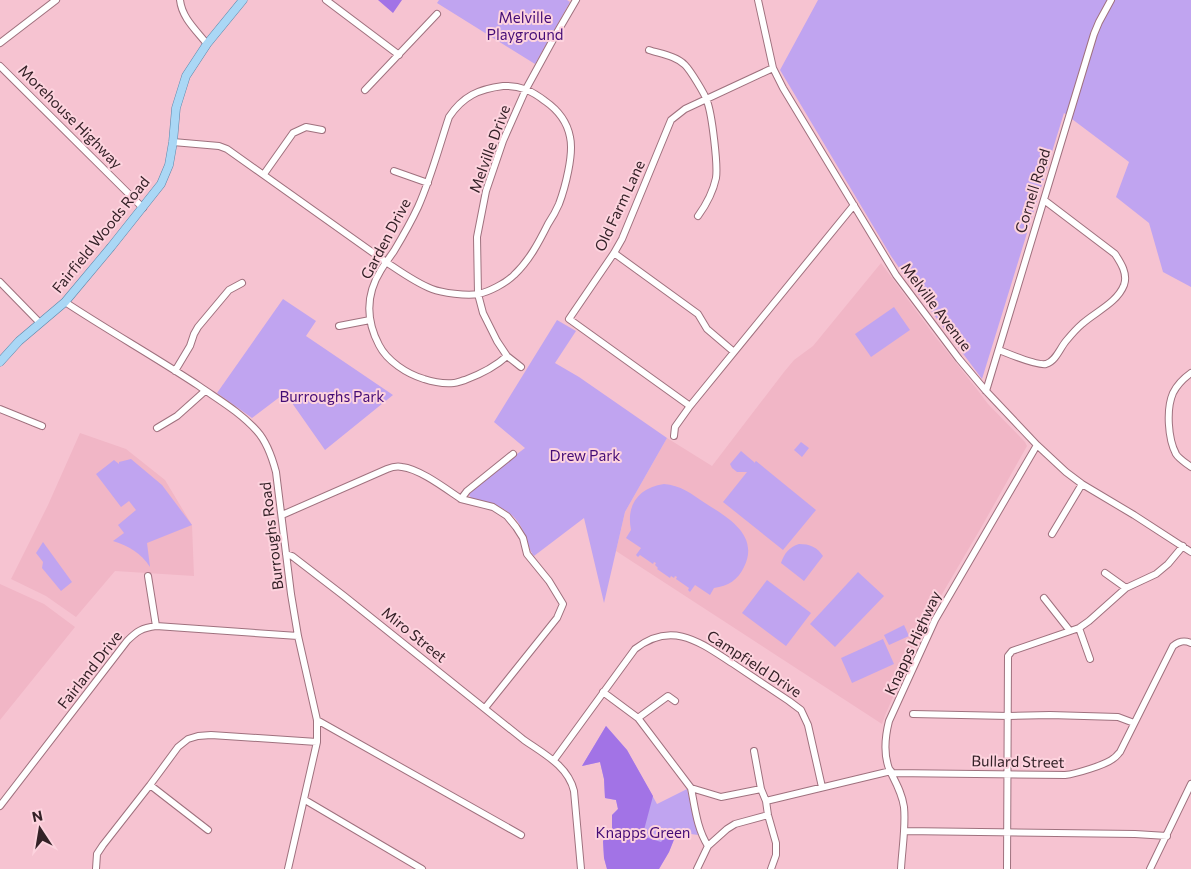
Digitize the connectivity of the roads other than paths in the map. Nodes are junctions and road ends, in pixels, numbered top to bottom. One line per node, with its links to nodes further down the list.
1 (56, 0): 9 (street)
2 (180, 0): 10 (street)
3 (243, 0): 10 (main road, Fairfield Woods Road)
4 (326, 0): 12 (street)
5 (576, 0): 15 (street, Melville Drive)
6 (758, 0): 14 (street, Melville Avenue)
7 (1111, 0): 23 (street, Cornell Road)
8 (437, 14): 12 (street)
9 (0, 43)
10 (207, 44): 19 (main road, Fairfield Woods Road)
11 (649, 50): 17 (street)
12 (399, 55): 16 (street)
13 (0, 66): 25 (street, Morehouse Highway)
14 (773, 68): 17 (street, Old Farm Lane); 24 (street, Melville Avenue)
15 (526, 89): 22 (street, Garden Drive); 31 (street, Melville Drive); 31 (street)
16 (365, 90)
17 (707, 98): 26 (street); 27 (street, Old Farm Lane)
18 (322, 130): 21 (street)
19 (173, 142): 21 (street); 25 (main road, Fairfield Woods Road)
20 (394, 171): 22 (street)
21 (264, 174): 28 (street)
22 (428, 183): 28 (street, Garden Drive)
23 (1044, 200): 36 (street, Cornell Road); 36 (street)
24 (854, 204): 37 (street); 44 (street, Melville Avenue)
25 (143, 208): 32 (main road, Fairfield Woods Road)
26 (698, 216)
27 (614, 254): 37 (street); 45 (street, Old Farm Lane)
28 (386, 262): 31 (street); 33 (street, Garden Drive)
29 (0, 282): 34 (street)
30 (242, 283): 41 (street)
31 (478, 294): 38 (street, Melville Drive)
32 (65, 302): 34 (main road, Fairfield Woods Road); 41 (street, Burroughs Road)
33 (370, 320): 35 (street); 38 (street, Garden Drive)
34 (40, 323): 39 (main road, Fairfield Woods Road)
35 (340, 326)
36 (999, 350): 44 (street, Cornell Road)
37 (734, 352): 45 (street)
38 (508, 356): 40 (street, Melville Drive)
39 (0, 362)
40 (521, 367)
41 (175, 371): 43 (street, Burroughs Road)
42 (1191, 373): 52 (street)
43 (205, 391): 48 (street); 55 (street, Burroughs Road)
44 (986, 391): 50 (street, Melville Avenue)
45 (690, 406): 49 (street)
46 (0, 409): 47 (street)
47 (42, 426)
48 (156, 428)
49 (674, 436)
50 (1037, 445): 53 (street, Melville Avenue); 81 (street, Knapps Highway)
51 (513, 454): 54 (street)
52 (1191, 467)
53 (1082, 484): 56 (street); 57 (street, Melville Avenue)
54 (461, 499): 55 (street); 72 (street)
55 (282, 515): 59 (street, Burroughs Road)
56 (1052, 534)
57 (1183, 546): 58 (street, Melville Avenue); 62 (street)
58 (1191, 552)
59 (286, 554): 67 (street, Burroughs Road); 72 (street, Miro Street)
60 (1105, 573): 62 (street)
61 (148, 576): 64 (street)
62 (1126, 588): 65 (street)
63 (1044, 598): 66 (street)
64 (156, 626): 67 (street, Fairland Drive); 90 (street, Fairland Drive)
65 (1079, 628): 66 (street); 69 (street)
66 (1070, 631): 74 (street)
67 (298, 636): 76 (street, Burroughs Road)
68 (1191, 643): 77 (street, Bullard Street)
69 (1090, 659)
70 (603, 692): 75 (street); 80 (street, Campfield Drive); 85 (street, Campfield Drive)
71 (675, 701): 75 (street)
72 (485, 708): 80 (street, Miro Street)
73 (913, 714): 74 (street)
74 (1009, 716): 77 (street); 82 (street)
75 (638, 718): 86 (street)
76 (317, 720): 78 (street, Burroughs Road); 95 (street)
77 (1134, 722): 82 (street, Bullard Street)
78 (318, 742): 84 (street); 88 (street, Burroughs Road)
79 (754, 751): 87 (street)
80 (554, 760): 101 (street, Miro Street)
81 (891, 772): 82 (street, Bullard Street); 85 (street, Bullard Street); 93 (street, Knapps Highway)
82 (1008, 774): 94 (street)
83 (1191, 784): 96 (street)
84 (150, 785): 92 (street); 98 (street)
85 (822, 787): 89 (street, Bullard Street)
86 (691, 788): 87 (street); 97 (street)
87 (761, 789): 89 (street)
88 (305, 800): 99 (street, Burroughs Road); 100 (street)
89 (766, 802): 91 (street)
90 (0, 806)
91 (768, 815): 97 (street); 103 (street)
92 (208, 830)
93 (904, 831): 94 (street); 104 (street, Knapps Highway)
94 (1008, 832): 96 (street); 105 (street)
95 (521, 835)
96 (1167, 836): 106 (street)
97 (708, 846): 102 (street)
98 (96, 869)
99 (288, 869)
100 (422, 869)
101 (581, 869)
102 (697, 869)
103 (771, 869)
104 (901, 869)
105 (1008, 869)
106 (1150, 869)

